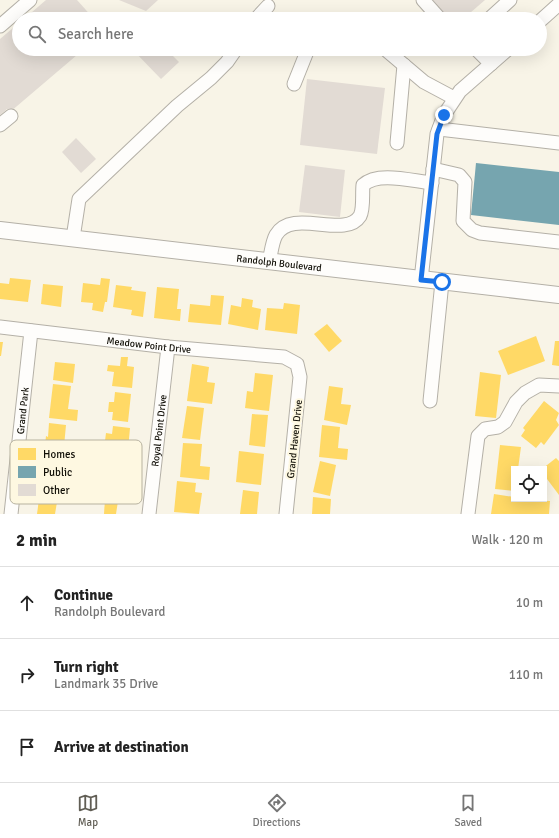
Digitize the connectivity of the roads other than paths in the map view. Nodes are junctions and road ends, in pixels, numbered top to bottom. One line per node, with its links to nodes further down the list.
1 (30, 0): 6 (street)
2 (423, 0): 8 (street)
3 (510, 0): 9 (street)
4 (559, 4): 10 (street)
5 (268, 6): 7 (street)
6 (16, 12)
7 (262, 12)
8 (434, 12)
9 (497, 12)
10 (547, 15)
11 (12, 16): 12 (street)
12 (0, 26)
13 (231, 56): 30 (street)
14 (305, 56): 20 (street)
15 (393, 56): 19 (street)
16 (483, 56): 18 (street)
17 (500, 56): 18 (street)
18 (491, 64): 21 (street)
19 (404, 65): 21 (street); 25 (street)
20 (294, 84)
21 (454, 98): 24 (street)
22 (11, 116): 23 (street)
23 (0, 125)
24 (439, 129): 26 (street); 27 (street)
25 (397, 143)
26 (559, 143)
27 (433, 169): 28 (street); 31 (street)
28 (432, 183): 32 (street); 33 (street)
29 (0, 230): 30 (main road, Randolph Boulevard)
30 (73, 238): 32 (main road, Randolph Boulevard)
31 (559, 242)
32 (269, 262): 33 (main road, Randolph Boulevard)
33 (421, 280): 34 (main road, Randolph Boulevard)
34 (442, 282): 35 (main road, Randolph Boulevard); 41 (street)
35 (559, 295)
36 (0, 327): 37 (street, Meadow Point Drive)
37 (31, 331): 38 (street, Meadow Point Drive); 42 (street, Grand Park)
38 (168, 347): 39 (street, Meadow Point Drive); 45 (street, Royal Point Drive)
39 (297, 364): 46 (street, Grand Haven Drive)
40 (559, 386): 47 (street)
41 (430, 401)
42 (19, 440)
43 (12, 504): 44 (street, Grand Park)
44 (11, 514)
45 (149, 514)
46 (286, 514)
47 (468, 514)

